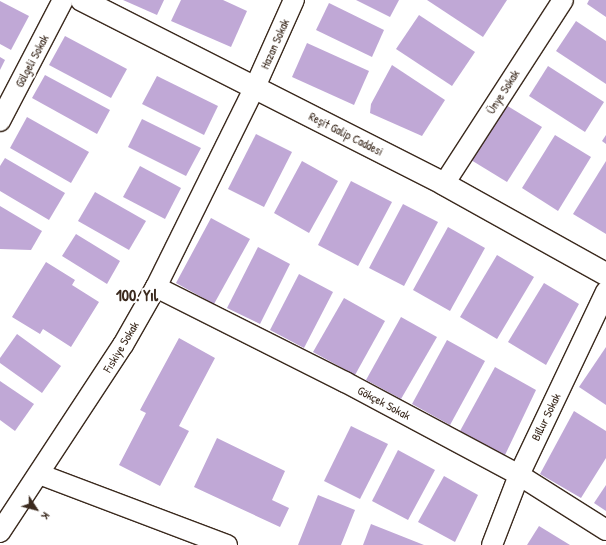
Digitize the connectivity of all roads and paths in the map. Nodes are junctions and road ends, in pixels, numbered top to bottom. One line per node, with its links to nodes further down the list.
1 (63, 0): 6 (street, Gölgeli Sokak)
2 (82, 0): 5 (main road, Reşit Galip Caddesi)
3 (294, 0): 5 (street, Hazan Sokak)
4 (555, 3): 7 (street, Ünye Sokak)
5 (255, 88): 7 (main road, Reşit Galip Caddesi); 9 (street, Fıskiye Sokak)
6 (0, 121)
7 (444, 184): 8 (main road, Reşit Galip Caddesi)
8 (606, 274)
9 (156, 287): 11 (street, Fıskiye Sokak); 12 (street, Gökçek Sokak)
10 (606, 292): 12 (street, Billur Sokak)
11 (39, 474): 14 (street, Fıskiye Sokak); 15 (street)
12 (519, 475): 13 (street, Gökçek Sokak); 16 (street, Billur Sokak)
13 (606, 530)
14 (0, 532)
15 (227, 545)
16 (492, 545)

